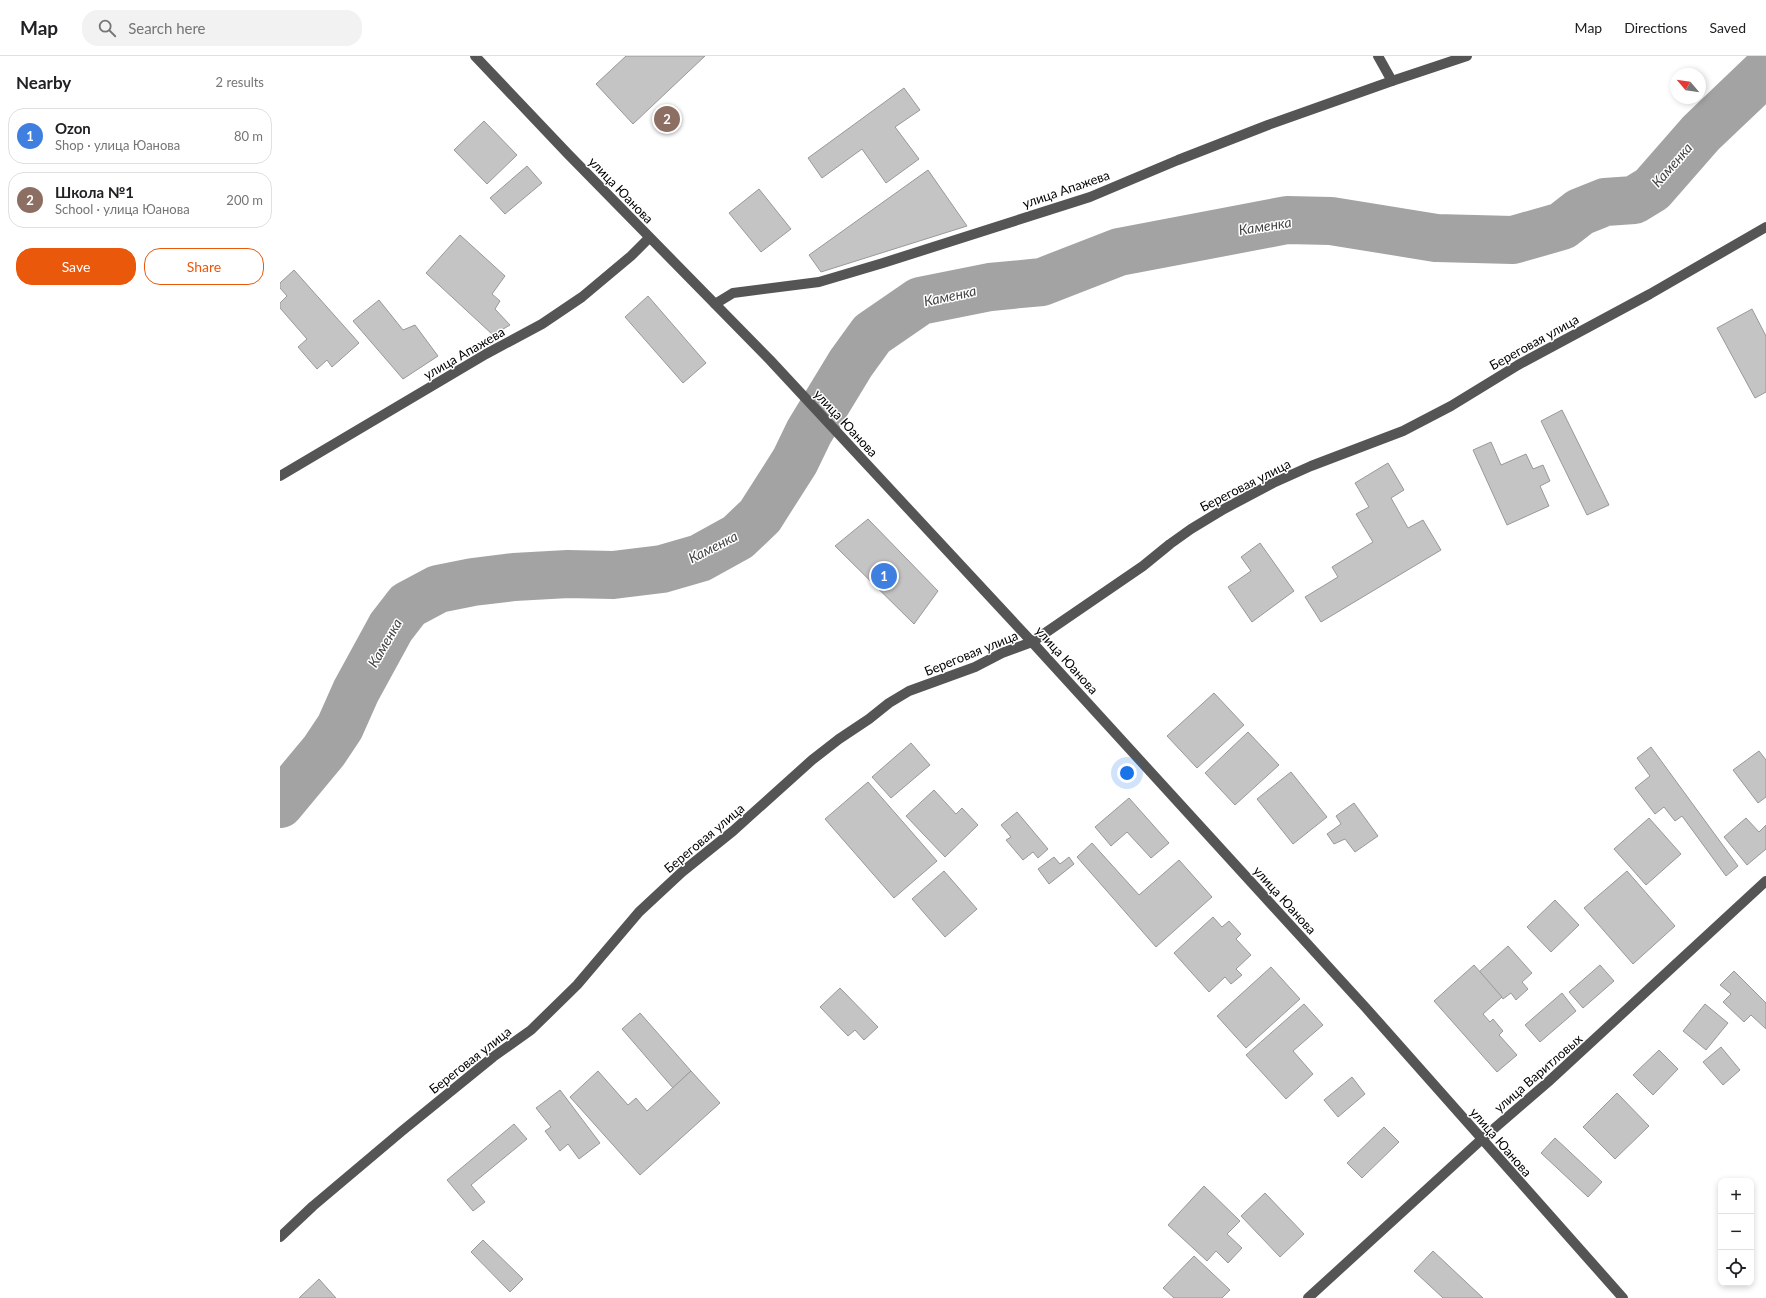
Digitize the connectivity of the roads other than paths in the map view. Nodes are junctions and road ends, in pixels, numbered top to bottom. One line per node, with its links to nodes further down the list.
1 (475, 56): 6 (street, улица Юанова)
2 (1378, 56): 4 (street)
3 (1467, 56): 4 (street)
4 (1392, 81): 7 (street, улица Апажева)
5 (1766, 226): 9 (street, Береговая улица)
6 (649, 238): 7 (street, улица Юанова); 8 (street, улица Апажева)
7 (716, 304): 9 (street, улица Юанова)
8 (280, 476)
9 (1032, 642): 11 (street, улица Юанова); 12 (street, Береговая улица)
10 (1766, 881): 11 (street, улица Варитловых)
11 (1482, 1139): 13 (street, улица Варитловых); 14 (street, улица Юанова)
12 (280, 1237)
13 (1308, 1298)
14 (1622, 1298)

